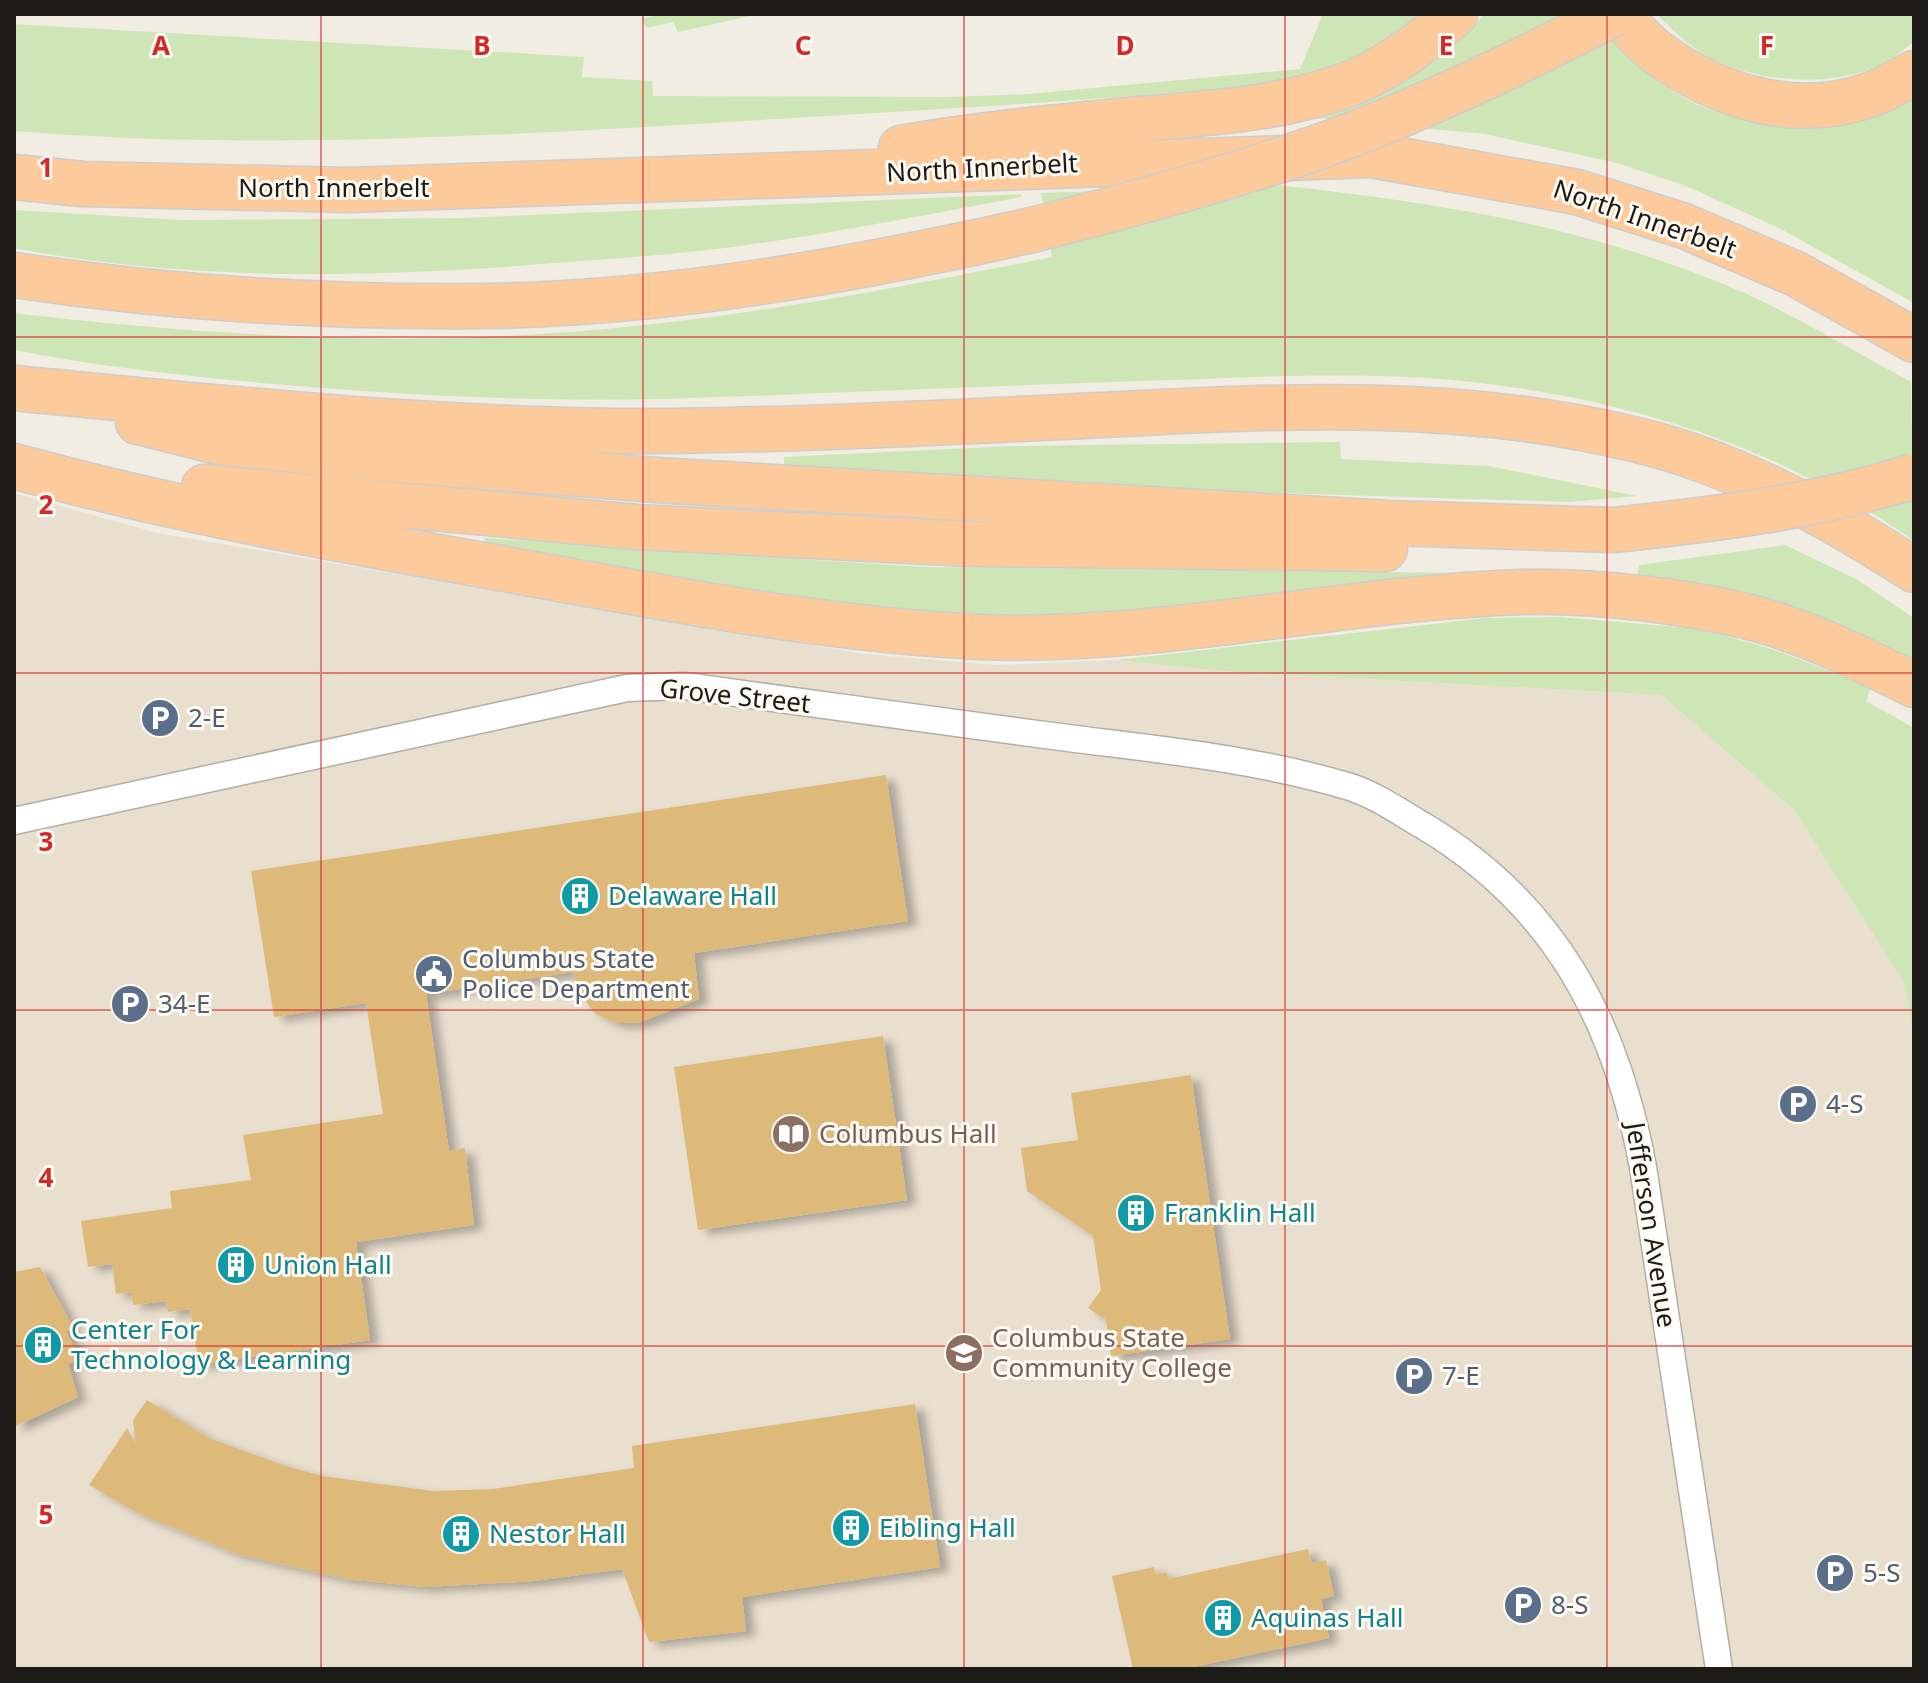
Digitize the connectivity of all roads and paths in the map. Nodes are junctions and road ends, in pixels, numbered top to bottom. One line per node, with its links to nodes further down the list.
1 (1455, 14): 5 (highway)
2 (1616, 14): 3 (highway); 6 (highway, bridge)
3 (1914, 73)
4 (14, 177): 5 (highway, North Innerbelt)
5 (730, 179): 7 (highway, North Innerbelt)
6 (14, 275)
7 (1914, 340)
8 (14, 390): 11 (highway); 12 (highway)
9 (14, 464): 11 (highway); 13 (highway)
10 (1914, 476): 11 (highway, bridge)
11 (1614, 530)
12 (1914, 570)
13 (1914, 685)
14 (14, 821): 15 (street, Grove Street)
15 (1449, 841): 16 (street, Jefferson Avenue)
16 (1719, 1669)

